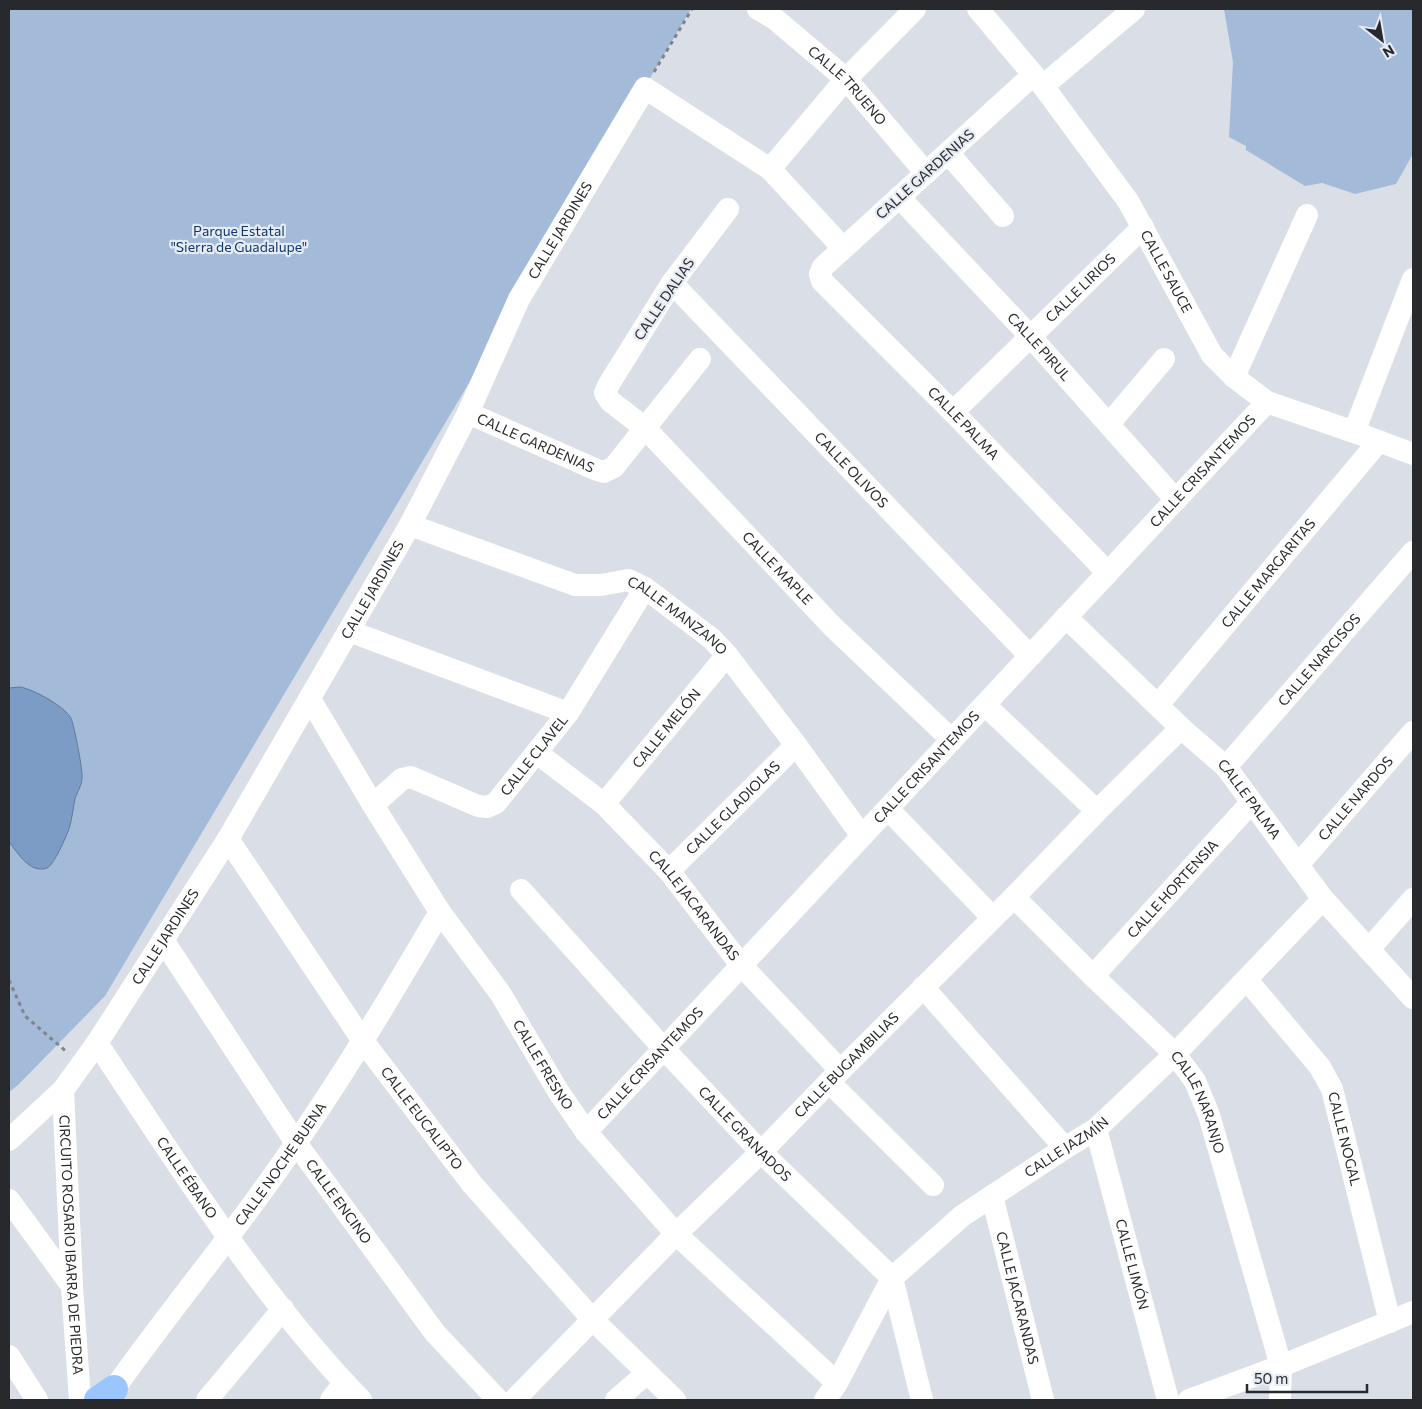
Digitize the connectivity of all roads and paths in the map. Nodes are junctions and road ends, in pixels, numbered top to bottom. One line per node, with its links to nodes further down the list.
1 (692, 9): 8 (path)
2 (915, 9): 6 (street)
3 (1134, 9): 7 (street, CALLE GARDENIAS)
4 (772, 12): 6 (street, CALLE TRUENO)
5 (991, 14): 7 (street, CALLE SAUCE)
6 (846, 79): 10 (street); 11 (street, CALLE TRUENO)
7 (1038, 81): 9 (street, CALLE GARDENIAS); 16 (street, CALLE SAUCE)
8 (645, 88): 10 (street); 28 (street, CALLE JARDINES)
9 (948, 153): 11 (street, CALLE GARDENIAS); 15 (street)
10 (770, 169): 17 (street)
11 (926, 173): 12 (street, CALLE GARDENIAS)
12 (899, 197): 17 (street, CALLE GARDENIAS); 21 (street, CALLE PIRUL)
13 (728, 209): 20 (street, CALLE DALIAS)
14 (1307, 215): 24 (street)
15 (1003, 216)
16 (1143, 226): 21 (street, CALLE LIRIOS); 24 (street, CALLE SAUCE)
17 (843, 248): 18 (street, CALLE GARDENIAS)
18 (820, 274): 27 (street, CALLE PALMA)
19 (1413, 279): 31 (street)
20 (672, 283): 25 (street, CALLE DALIAS); 42 (street, CALLE OLIVOS)
21 (1030, 336): 27 (street, CALLE LIRIOS); 29 (street, CALLE PIRUL)
22 (700, 359): 30 (street, CALLE GARDENIAS)
23 (1164, 359): 29 (street)
24 (1234, 377): 26 (street, CALLE SAUCE)
25 (605, 394): 30 (street, CALLE MAPLE)
26 (1267, 402): 31 (street, CALLE SAUCE); 34 (street, CALLE CRISANTEMOS)
27 (953, 412): 37 (street, CALLE PALMA)
28 (468, 413): 30 (street, CALLE GARDENIAS); 35 (street, CALLE JARDINES)
29 (1109, 424): 34 (street, CALLE PIRUL)
30 (645, 428): 49 (street, CALLE MAPLE)
31 (1354, 432): 32 (street, CALLE SAUCE)
32 (1379, 441): 33 (street, CALLE SAUCE); 45 (street, CALLE MARGARITAS)
33 (1413, 454)
34 (1176, 500): 37 (street, CALLE CRISANTEMOS)
35 (410, 525): 38 (street, CALLE MANZANO); 40 (street, CALLE JARDINES)
36 (1413, 552): 52 (street, CALLE NARCISOS)
37 (1108, 573): 39 (street, CALLE CRISANTEMOS)
38 (645, 588): 41 (street, CALLE MANZANO); 46 (street, CALLE CLAVEL)
39 (1066, 618): 42 (street, CALLE CRISANTEMOS); 45 (street, CALLE PALMA)
40 (349, 631): 43 (street, CALLE JARDINES); 46 (street)
41 (728, 655): 50 (street, CALLE MANZANO); 55 (street, CALLE MELÓN)
42 (1030, 656): 44 (street, CALLE CRISANTEMOS)
43 (310, 699): 54 (street, CALLE FRESNO); 59 (street, CALLE JARDINES)
44 (985, 705): 49 (street, CALLE CRISANTEMOS); 57 (street)
45 (1158, 705): 47 (street, CALLE PALMA)
46 (568, 713): 51 (street, CALLE CLAVEL)
47 (1181, 728): 52 (street, CALLE PALMA); 57 (street, CALLE BUGAMBILIAS)
48 (1413, 732): 60 (street, CALLE NARDOS)
49 (952, 740): 56 (street, CALLE CRISANTEMOS)
50 (796, 745): 58 (street, CALLE MANZANO); 61 (street, CALLE GLADIOLAS)
51 (537, 753): 54 (street, CALLE CLAVEL); 55 (street, CALLE JACARANDAS)
52 (1226, 767): 53 (street, CALLE PALMA)
53 (1252, 803): 60 (street, CALLE PALMA); 71 (street, CALLE HORTENSIA)
54 (373, 804): 66 (street, CALLE FRESNO)
55 (604, 804): 61 (street, CALLE JACARANDAS)
56 (888, 808): 58 (street, CALLE CRISANTEMOS); 67 (street)
57 (1097, 811): 63 (street, CALLE BUGAMBILIAS)
58 (862, 836): 70 (street, CALLE CRISANTEMOS)
59 (228, 839): 68 (street, CALLE JARDINES); 76 (street, CALLE EUCALIPTO)
60 (1298, 865): 64 (street, CALLE PALMA)
61 (669, 871): 70 (street, CALLE JACARANDAS)
62 (521, 890): 78 (street, CALLE GRANADOS)
63 (1014, 897): 67 (street, CALLE BUGAMBILIAS); 71 (street, CALLE NARANJO)
64 (1323, 899): 69 (street, CALLE PALMA); 73 (street, CALLE JAZMÍN)
65 (1413, 899): 69 (street)
66 (440, 912): 76 (street, CALLE NOCHE BUENA); 84 (street, CALLE FRESNO)
67 (993, 918): 74 (street, CALLE BUGAMBILIAS)
68 (163, 940): 77 (street, CALLE JARDINES); 86 (street, CALLE ENCINO)
69 (1369, 949): 75 (street, CALLE PALMA)
70 (741, 965): 78 (street, CALLE CRISANTEMOS); 81 (street, CALLE JACARANDAS)
71 (1093, 976): 79 (street, CALLE NARANJO)
72 (9, 980): 80 (path)
73 (1247, 980): 79 (street, CALLE JAZMÍN); 99 (street, CALLE NOGAL)
74 (923, 987): 81 (street, CALLE BUGAMBILIAS); 87 (street)
75 (1413, 998)
76 (363, 1041): 86 (street, CALLE NOCHE BUENA); 98 (street, CALLE EUCALIPTO)
77 (97, 1043): 80 (street, CALLE JARDINES); 93 (street, CALLE ÉBANO)
78 (664, 1049): 84 (street, CALLE CRISANTEMOS); 88 (street, CALLE GRANADOS)
79 (1175, 1054): 83 (street, CALLE JAZMÍN); 101 (street, CALLE NARANJO)
80 (82, 1064): 82 (street, CALLE JARDINES)
81 (834, 1076): 88 (street, CALLE BUGAMBILIAS); 89 (street, CALLE JACARANDAS)
82 (63, 1090): 85 (street, CALLE JARDINES); 95 (street, CIRCUITO ROSARIO IBARRA DE PIEDRA)
83 (1096, 1129): 87 (street, CALLE JAZMÍN); 116 (street, CALLE LIMÓN)
84 (586, 1132): 92 (street, CALLE FRESNO)
85 (9, 1140)
86 (296, 1143): 93 (street, CALLE NOCHE BUENA); 110 (street, CALLE ENCINO)
87 (1065, 1148): 90 (street, CALLE JAZMÍN)
88 (761, 1152): 92 (street, CALLE BUGAMBILIAS); 94 (street, CALLE GRANADOS)
89 (933, 1185)
90 (992, 1196): 94 (street, CALLE JAZMÍN); 115 (street, CALLE JACARANDAS)
91 (9, 1200): 95 (street)
92 (676, 1234): 98 (street, CALLE BUGAMBILIAS); 104 (street, CALLE FRESNO)
93 (228, 1239): 96 (street, CALLE ÉBANO); 105 (street, CALLE NOCHE BUENA)
94 (892, 1278): 104 (street, CALLE JAZMÍN); 114 (street)
95 (72, 1286): 107 (street, CIRCUITO ROSARIO IBARRA DE PIEDRA)
96 (283, 1309): 103 (street, CALLE ÉBANO); 108 (street)
97 (1413, 1312): 99 (street)
98 (593, 1320): 102 (street, CALLE EUCALIPTO); 111 (street, CALLE BUGAMBILIAS)
99 (1390, 1322): 101 (street)
100 (9, 1356): 106 (street)
101 (1281, 1366): 117 (street); 118 (street, CALLE NARANJO)
102 (647, 1373): 112 (street); 113 (street, CALLE EUCALIPTO)
103 (337, 1391): 109 (street, CALLE ÉBANO)
104 (831, 1391)
105 (109, 1396)
106 (37, 1400)
107 (80, 1400)
108 (207, 1400)
109 (361, 1400)
110 (498, 1400)
111 (514, 1400)
112 (616, 1400)
113 (675, 1400)
114 (922, 1400)
115 (1044, 1400)
116 (1168, 1400)
117 (1189, 1400)
118 (1280, 1400)

